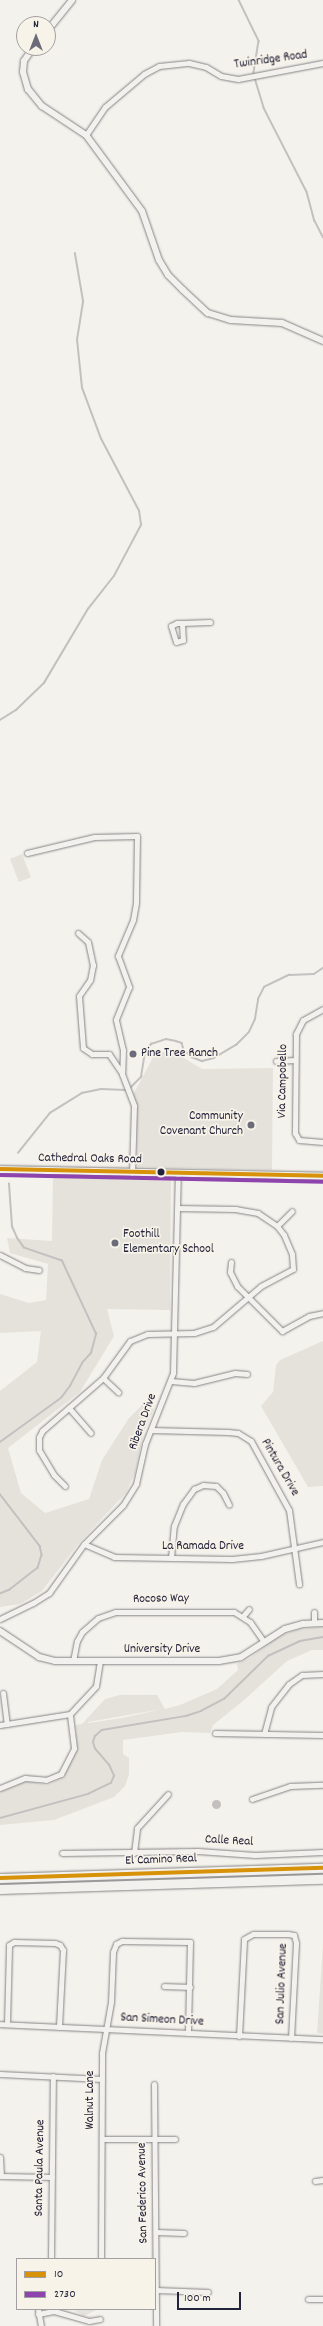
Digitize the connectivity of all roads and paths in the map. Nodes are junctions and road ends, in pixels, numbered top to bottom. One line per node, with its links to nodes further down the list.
1 (72, 0): 2 (street)
2 (56, 18)
3 (27, 56): 5 (street)
4 (323, 63): 5 (street, Twinridge Road)
5 (86, 135): 6 (street)
6 (323, 340)
7 (210, 622): 8 (street)
8 (182, 623)
9 (27, 853): 14 (street)
10 (78, 933): 14 (street)
11 (323, 1009): 12 (street, Via Campobello)
12 (295, 1060): 13 (street); 15 (street, Via Campobello)
13 (276, 1061)
14 (122, 1074): 17 (street)
15 (323, 1142)
16 (0, 1169): 17 (main road, Cathedral Oaks Road)
17 (132, 1173): 18 (main road, Cathedral Oaks Road)
18 (178, 1173): 19 (main road, Cathedral Oaks Road); 20 (street, Ribera Drive)
19 (323, 1176)
20 (177, 1208): 22 (street); 28 (street, Ribera Drive)
21 (292, 1211): 22 (street)
22 (277, 1226): 26 (street)
23 (0, 1255): 25 (street)
24 (231, 1262): 26 (street)
25 (39, 1270)
26 (247, 1297): 27 (street); 28 (street)
27 (323, 1313)
28 (174, 1333): 30 (street); 31 (street, Ribera Drive)
29 (247, 1374): 31 (street)
30 (103, 1378): 32 (street); 33 (street)
31 (171, 1381): 34 (street, Ribera Drive)
32 (118, 1392)
33 (69, 1408): 35 (street); 36 (street)
34 (151, 1430): 39 (street, Ribera Drive); 40 (street, Pintura Drive)
35 (91, 1433)
36 (65, 1486)
37 (229, 1505): 41 (street)
38 (323, 1542): 40 (street, La Ramada Drive)
39 (84, 1544): 41 (street, La Ramada Drive); 46 (street, Ribera Drive)
40 (293, 1548): 41 (street, La Ramada Drive); 42 (street, Pintura Drive)
41 (171, 1558)
42 (299, 1584)
43 (249, 1609): 45 (street)
44 (314, 1612): 47 (street)
45 (243, 1616): 50 (street); 51 (street, Rocoso Way)
46 (0, 1619)
47 (314, 1623): 48 (street, University Drive); 50 (street, University Drive)
48 (323, 1623)
49 (0, 1631): 51 (street, University Drive)
50 (264, 1642): 52 (street, University Drive)
51 (73, 1661): 52 (street, University Drive)
52 (100, 1661): 55 (street)
53 (323, 1674): 59 (street)
54 (3, 1693): 56 (street)
55 (70, 1714): 56 (street); 62 (street)
56 (7, 1724): 57 (street)
57 (0, 1725)
58 (215, 1733): 59 (street)
59 (264, 1734): 60 (street)
60 (323, 1736)
61 (323, 1785): 64 (street)
62 (0, 1788)
63 (168, 1794): 65 (street)
64 (252, 1799)
65 (134, 1852): 66 (street, Calle Real); 67 (street, Calle Real)
66 (323, 1852)
67 (62, 1854)
68 (323, 1868): 69 (highway, El Camino Real)
69 (0, 1878)
70 (323, 1879): 72 (highway, El Camino Real)
71 (0, 1889): 72 (highway, El Camino Real)
72 (65, 1889): 73 (highway)
73 (0, 1893)
74 (164, 1986): 75 (street)
75 (190, 1987): 79 (street, Walnut Lane); 80 (street)
76 (0, 2024): 77 (street, San Simeon Drive)
77 (7, 2024): 78 (street, San Simeon Drive); 78 (street)
78 (59, 2027): 79 (street, San Simeon Drive)
79 (107, 2029): 80 (street, San Simeon Drive); 86 (street, Walnut Lane)
80 (188, 2033): 81 (street, San Simeon Drive)
81 (239, 2036): 82 (street, San Simeon Drive); 82 (street, San Julio Avenue)
82 (291, 2038): 83 (street, San Simeon Drive)
83 (323, 2039)
84 (0, 2074): 85 (street)
85 (53, 2076): 86 (street); 93 (street, Santa Paula Avenue)
86 (102, 2078): 88 (street, Walnut Lane)
87 (154, 2084): 89 (street, San Federico Avenue)
88 (102, 2139): 89 (street); 99 (street, Walnut Lane)
89 (155, 2139): 90 (street); 96 (street, San Federico Avenue)
90 (175, 2139)
91 (0, 2157): 92 (street)
92 (0, 2176): 93 (street)
93 (52, 2177): 98 (street, Santa Paula Avenue)
94 (323, 2180): 95 (street)
95 (316, 2181)
96 (156, 2232): 97 (street); 100 (street, San Federico Avenue)
97 (184, 2233)
98 (51, 2258)
99 (101, 2258)
100 (156, 2290): 101 (street); 107 (street, San Federico Avenue)
101 (208, 2292)
102 (308, 2299): 103 (street)
103 (323, 2299)
104 (38, 2311): 105 (street); 106 (street)
105 (100, 2319)
106 (41, 2326)
107 (156, 2326)

